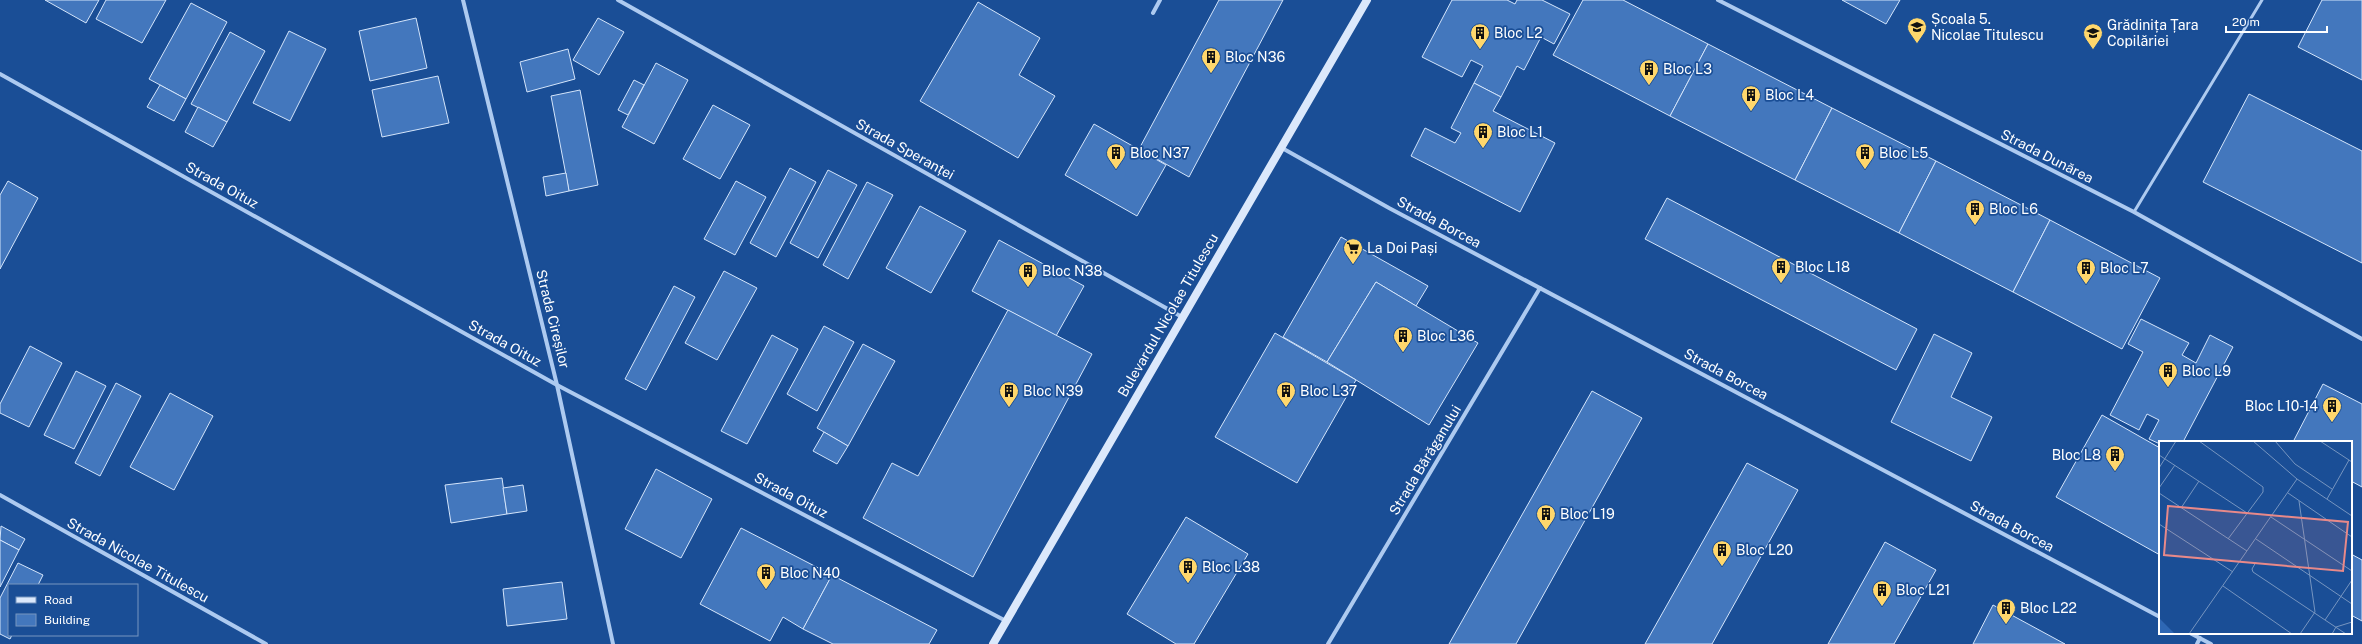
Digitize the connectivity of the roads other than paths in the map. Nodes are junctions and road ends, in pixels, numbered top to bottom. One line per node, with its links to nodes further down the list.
1 (463, 0): 14 (street, Strada Cireșilor)
2 (618, 0): 12 (street, Strada Speranței)
3 (1160, 0): 7 (street)
4 (1367, 0): 9 (main road, Bulevardul Nicolae Titulescu)
5 (1718, 0): 10 (street, Strada Dunărea)
6 (2262, 0): 10 (lane)
7 (1153, 13)
8 (0, 74): 14 (street, Strada Oituz)
9 (1282, 148): 11 (street, Strada Borcea); 12 (main road, Bulevardul Nicolae Titulescu)
10 (2134, 212): 13 (street, Strada Dunărea)
11 (1540, 288): 16 (street, Strada Borcea); 23 (street, Strada Bărăganului)
12 (1182, 318): 17 (main road, Bulevardul Nicolae Titulescu)
13 (2362, 339)
14 (557, 384): 17 (street, Strada Oituz); 21 (street, Strada Cireșilor)
15 (0, 495): 20 (street, Strada Nicolae Titulescu)
16 (2159, 616)
17 (1006, 621): 22 (main road, Bulevardul Nicolae Titulescu)
18 (2192, 634): 19 (street)
19 (2200, 638): 24 (street); 25 (street)
20 (266, 644)
21 (613, 644)
22 (992, 644)
23 (1328, 644)
24 (2197, 644)
25 (2211, 644)

